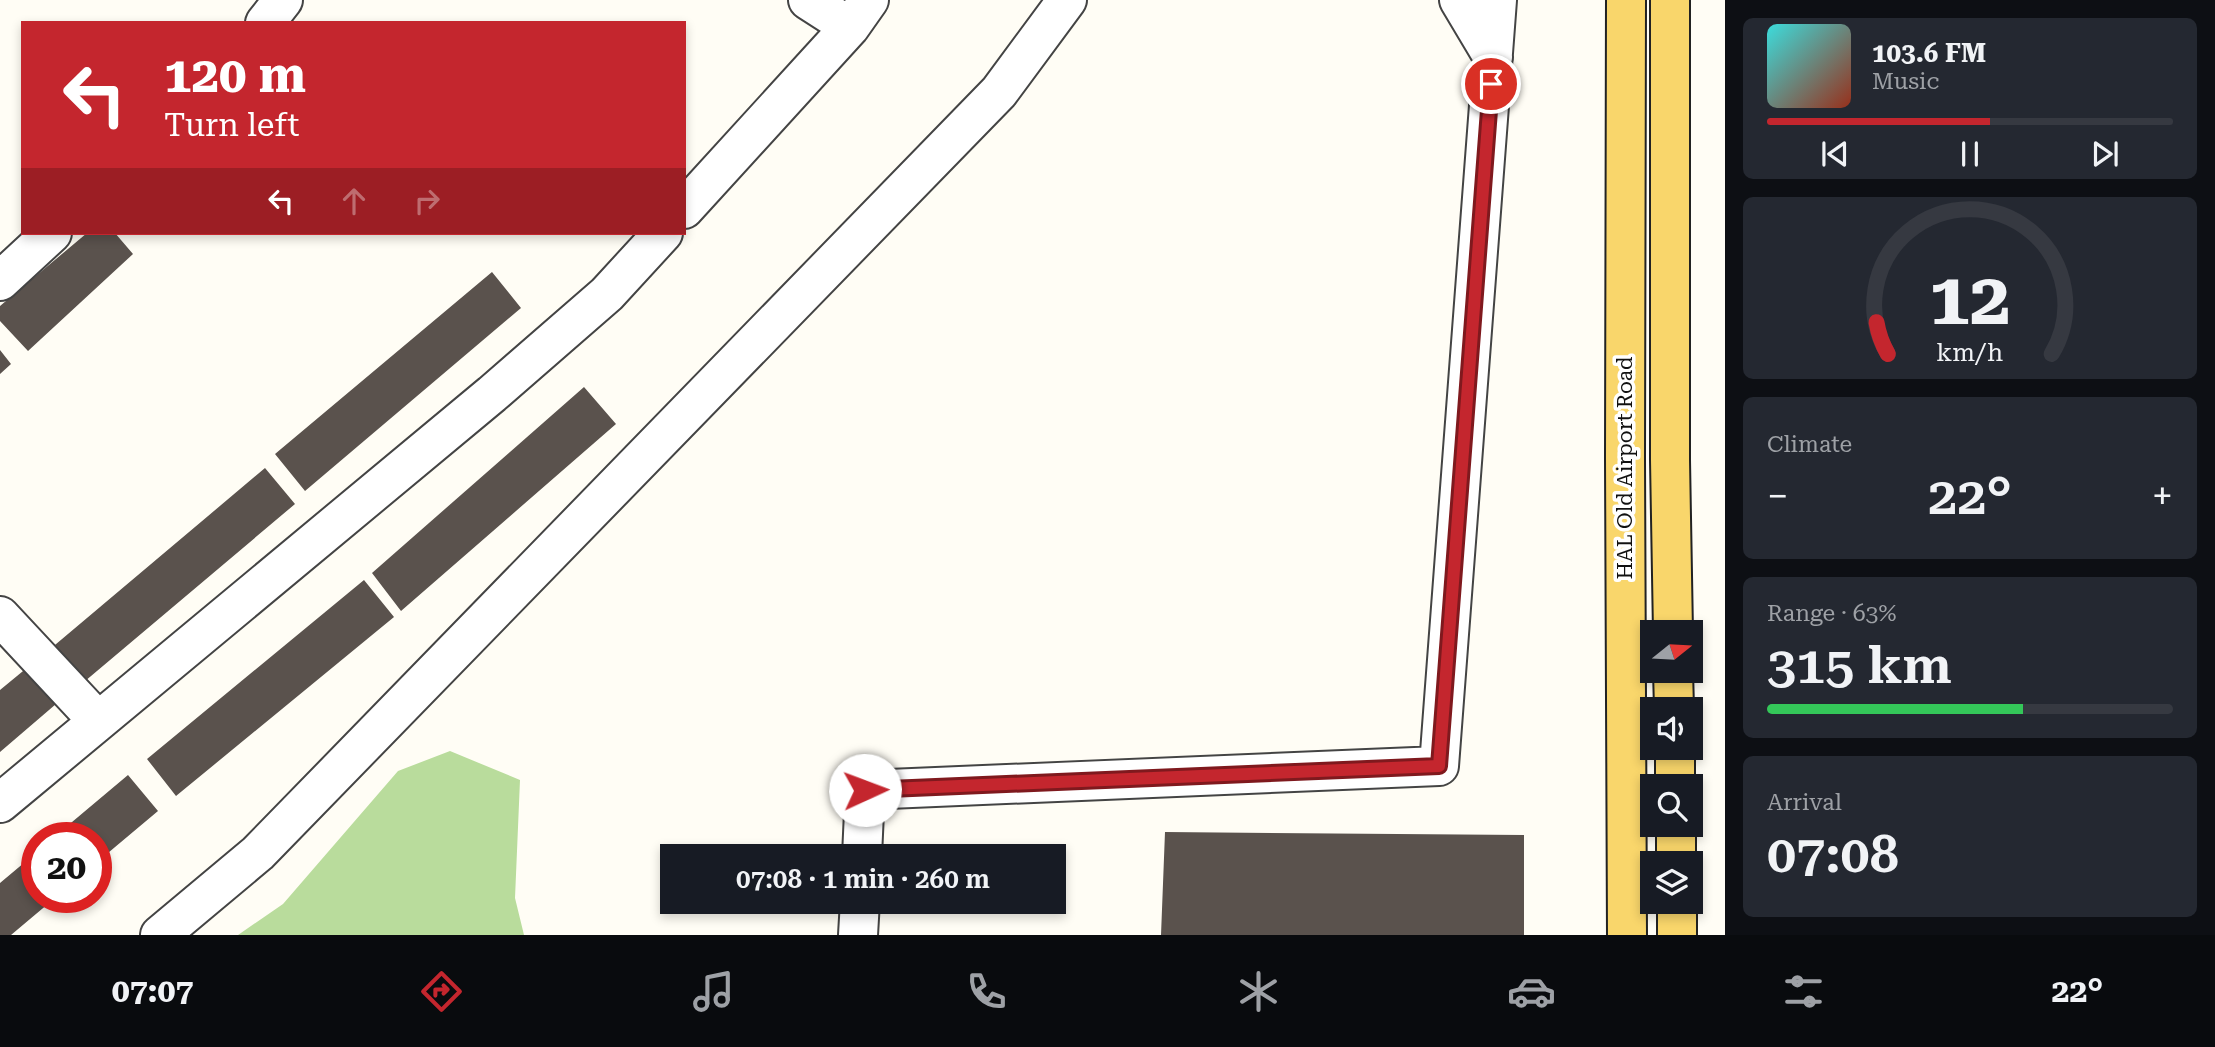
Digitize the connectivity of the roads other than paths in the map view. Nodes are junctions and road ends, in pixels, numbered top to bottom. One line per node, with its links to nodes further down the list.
1 (283, 0): 9 (lane)
2 (808, 0): 8 (lane)
3 (1067, 0): 22 (lane)
4 (1459, 0): 10 (lane)
5 (1497, 0): 10 (lane)
6 (1626, 0): 24 (main road, HAL Old Airport Road)
7 (1670, 0): 16 (main road)
8 (859, 14): 11 (lane)
9 (267, 21)
10 (1493, 57): 19 (lane)
11 (686, 207)
12 (50, 235): 14 (lane)
13 (661, 235): 17 (lane)
14 (0, 281)
15 (0, 616): 17 (lane)
16 (1673, 620)
17 (98, 722): 18 (lane)
18 (0, 803)
19 (863, 844)
20 (859, 914): 23 (lane)
21 (1677, 914): 25 (main road)
22 (160, 935)
23 (858, 935)
24 (1627, 935)
25 (1677, 935)

